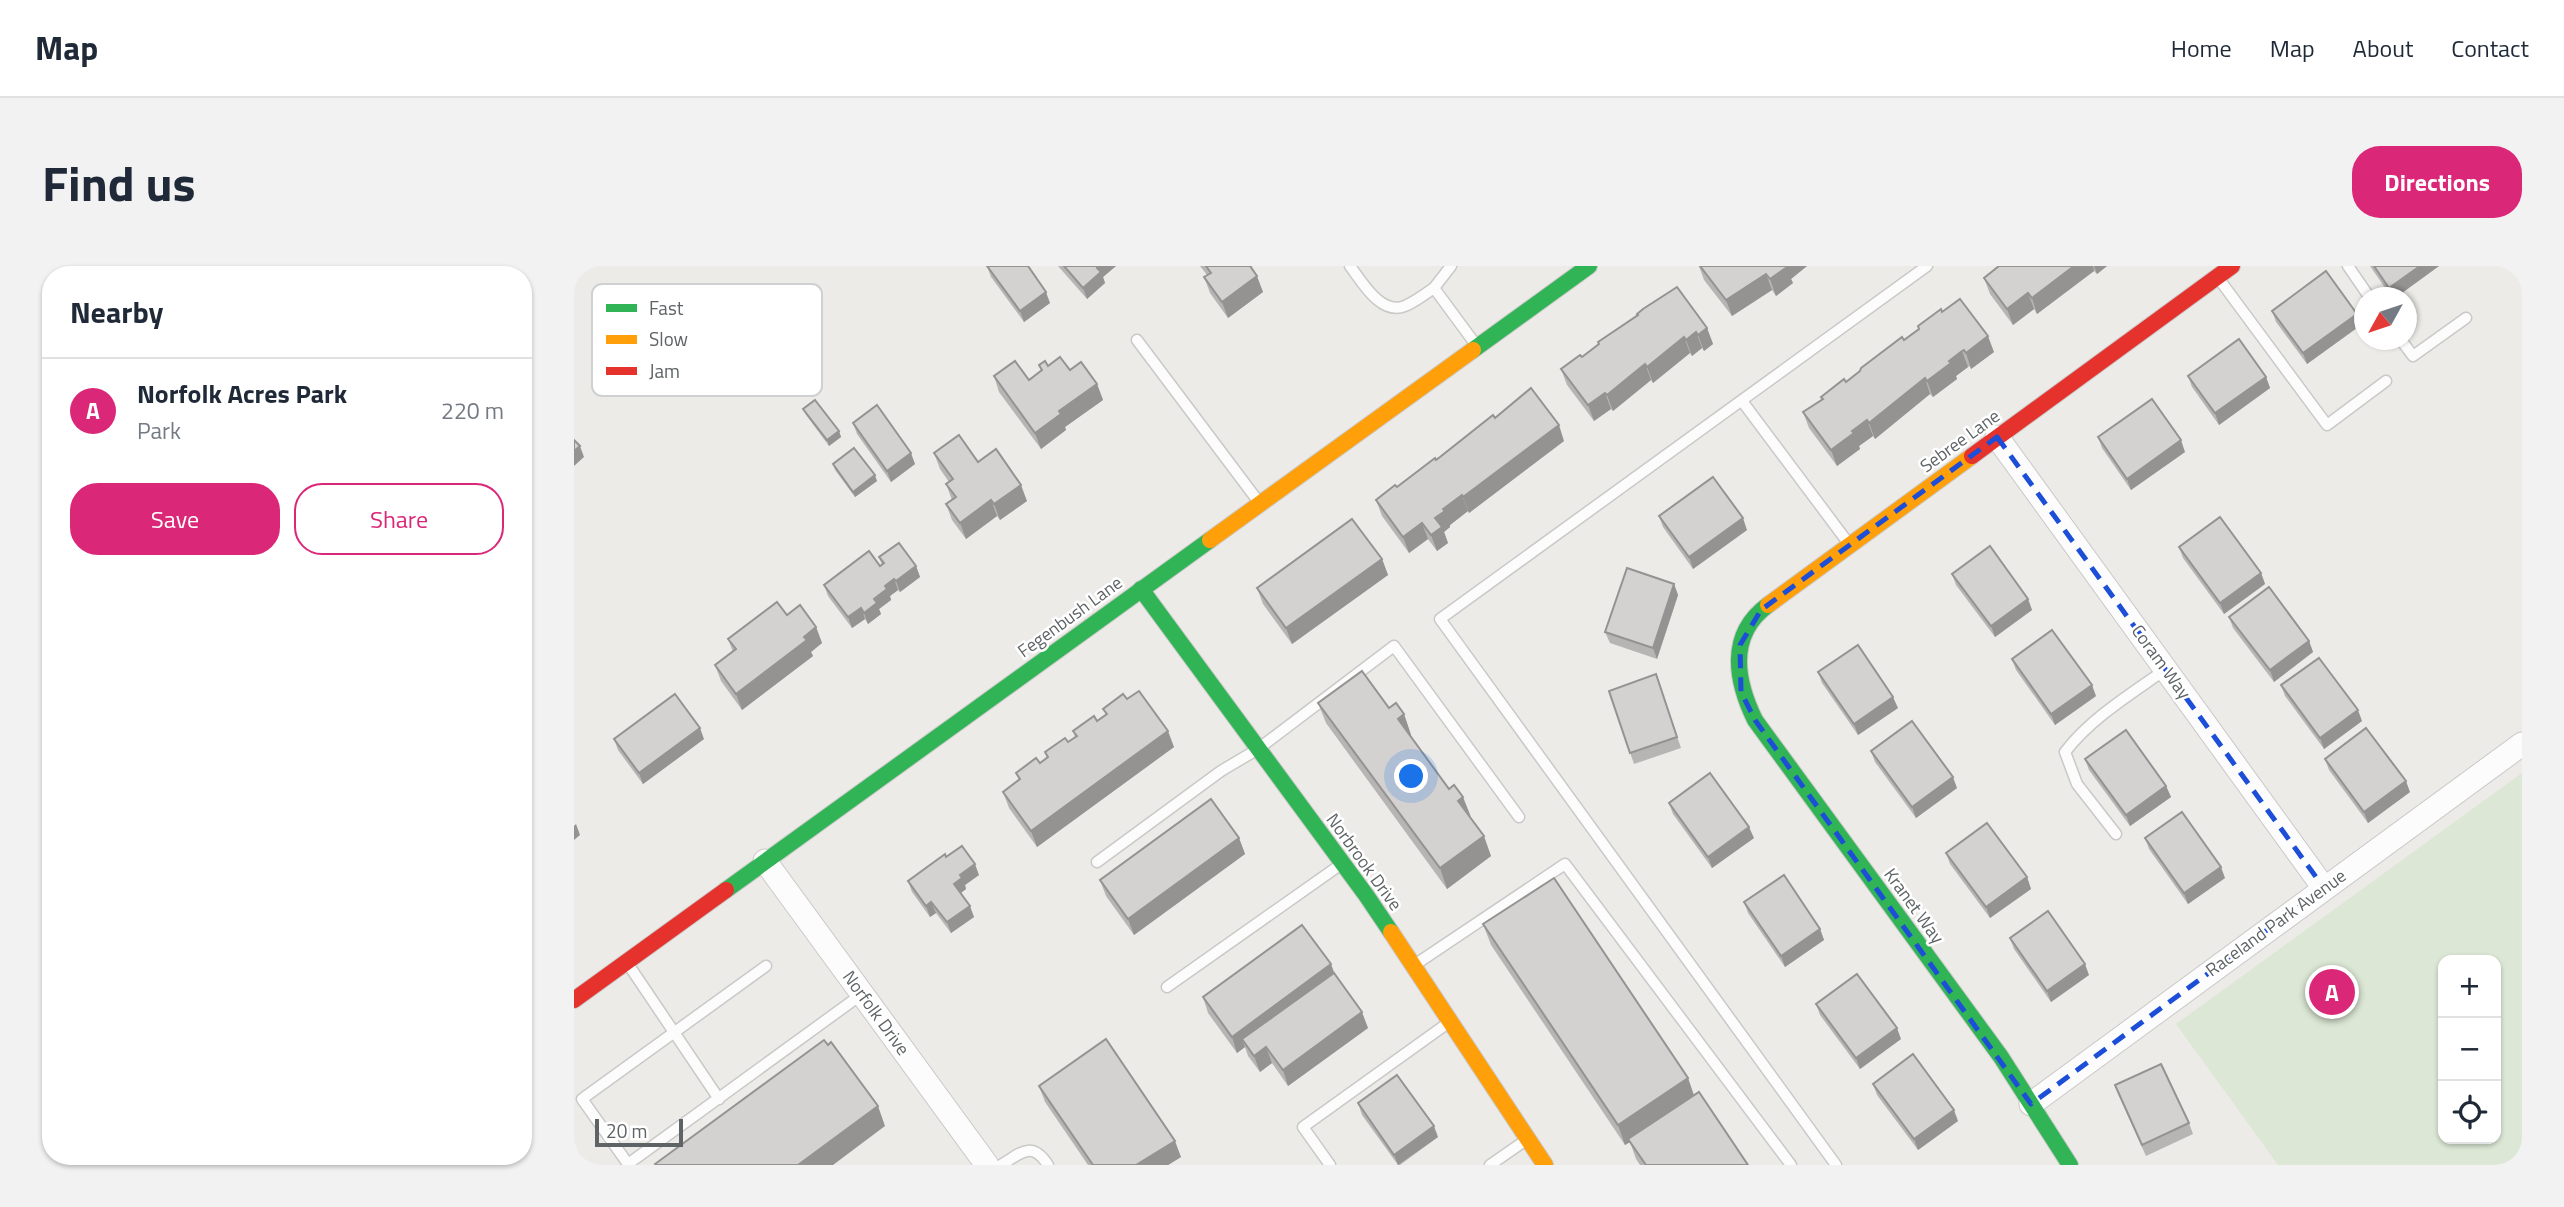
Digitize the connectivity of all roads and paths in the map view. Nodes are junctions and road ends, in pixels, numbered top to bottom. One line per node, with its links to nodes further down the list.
1 (1350, 266): 9 (lane)
2 (1589, 266): 12 (street, Fegenbush Lane)
3 (1927, 266): 15 (lane)
4 (2232, 266): 7 (street, Sebree Lane)
5 (2348, 266): 8 (lane)
6 (1446, 268): 9 (lane)
7 (2218, 276): 14 (lane); 16 (street, Sebree Lane)
8 (2362, 287)
9 (1434, 288): 12 (lane)
10 (2466, 318): 13 (lane)
11 (1137, 340): 17 (lane)
12 (1478, 347): 17 (street, Fegenbush Lane)
13 (2408, 350)
14 (2386, 381)
15 (1742, 401): 18 (lane); 49 (lane)
16 (1997, 437): 18 (street, Sebree Lane); 21 (street, Coram Way)
17 (1260, 503): 19 (street, Fegenbush Lane)
18 (1850, 545): 20 (street, Sebree Lane)
19 (1141, 589): 23 (street, Norbrook Drive); 26 (street, Fegenbush Lane)
20 (1738, 666): 39 (street, Kranet Way)
21 (2166, 669): 25 (lane); 29 (street, Coram Way)
22 (2522, 744): 29 (street, Raceland Park Avenue)
23 (1258, 749): 24 (lane); 27 (lane); 28 (street, Norbrook Drive)
24 (1519, 817)
25 (2116, 834)
26 (765, 861): 30 (street, Fegenbush Lane); 34 (street, Norfolk Drive)
27 (1097, 862)
28 (1343, 863): 31 (street, Norbrook Drive); 33 (lane)
29 (2324, 888): 39 (street, Raceland Park Avenue)
30 (626, 961): 35 (street, Fegenbush Lane); 37 (lane)
31 (1413, 965): 36 (street, Norbrook Drive); 48 (lane)
32 (766, 966): 37 (lane)
33 (1167, 987)
34 (862, 994): 38 (lane); 42 (street, Norfolk Drive)
35 (574, 1000)
36 (1451, 1022): 40 (street, Norbrook Drive); 45 (lane)
37 (675, 1032): 38 (lane); 38 (lane)
38 (719, 1099)
39 (2031, 1104): 41 (street, Kranet Way)
40 (1528, 1139): 46 (lane); 47 (street, Norbrook Drive)
41 (2065, 1163)
42 (987, 1165)
43 (1001, 1165): 44 (lane)
44 (1048, 1165)
45 (1329, 1165)
46 (1490, 1165)
47 (1545, 1165)
48 (1791, 1165)
49 (1836, 1165)

